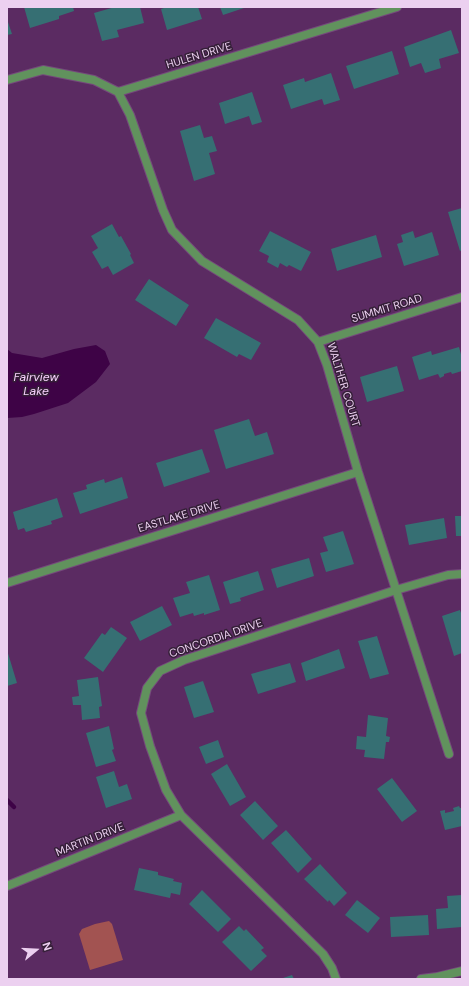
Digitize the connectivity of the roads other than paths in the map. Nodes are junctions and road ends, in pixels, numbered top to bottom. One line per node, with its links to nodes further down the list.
1 (397, 7): 3 (street, HULEN DRIVE)
2 (7, 80): 3 (street)
3 (118, 92): 5 (street, WALTHER COURT)
4 (462, 297): 5 (street, SUMMIT ROAD)
5 (318, 342): 6 (street, WALTHER COURT)
6 (358, 472): 8 (street, EASTLAKE DRIVE); 9 (street, WALTHER COURT)
7 (462, 574): 9 (street, CONCORDIA DRIVE)
8 (7, 583)
9 (396, 590): 10 (street, WALTHER COURT); 11 (street, CONCORDIA DRIVE)
10 (449, 754)
11 (181, 814): 12 (street, MARTIN DRIVE); 14 (street, CONCORDIA DRIVE)
12 (7, 886)
13 (462, 971): 15 (street)
14 (336, 979)
15 (422, 979)

